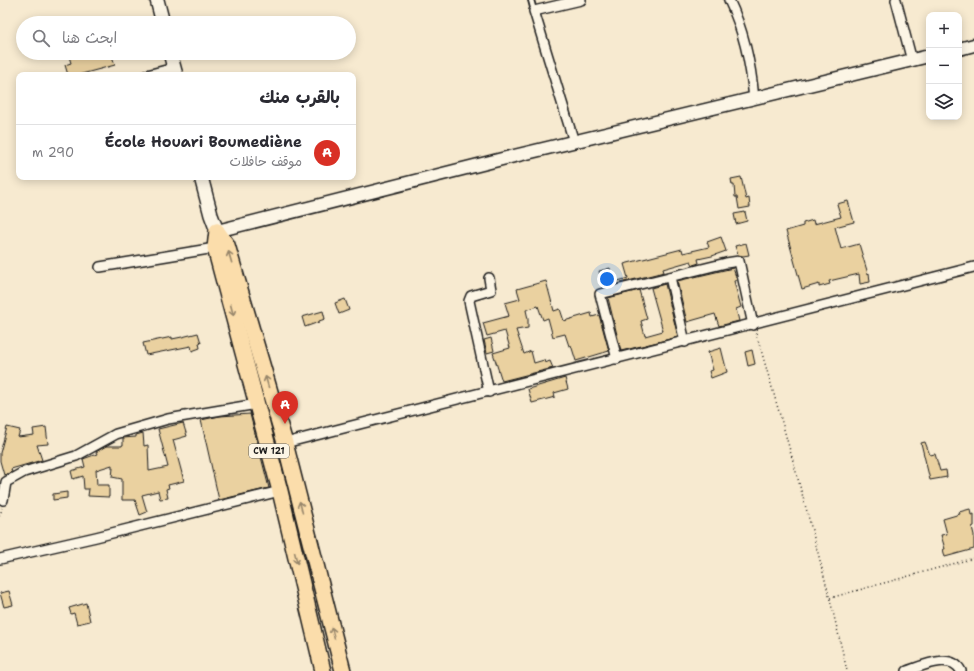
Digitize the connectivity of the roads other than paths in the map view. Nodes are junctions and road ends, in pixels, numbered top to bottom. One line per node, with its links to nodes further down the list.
1 (157, 0): 7 (main road)
2 (531, 0): 6 (lane)
3 (581, 0): 6 (street)
4 (729, 0): 14 (street)
5 (896, 0): 12 (street)
6 (534, 11): 15 (street)
7 (160, 16)
8 (974, 45): 9 (street)
9 (962, 48)
10 (926, 57): 12 (street)
11 (172, 60): 13 (main road)
12 (912, 61): 14 (street)
13 (175, 71)
14 (754, 99): 15 (street)
15 (574, 142): 17 (street)
16 (202, 180): 17 (main road, CW 121)
17 (217, 231): 18 (highway, CW 121); 28 (highway, one-way to 17)
18 (216, 248): 19 (street); 27 (highway, CW 121, one-way to 27)
19 (100, 267)
20 (974, 267): 23 (street)
21 (670, 277): 23 (street); 24 (street); 25 (street)
22 (489, 278): 26 (street)
23 (753, 324): 24 (street)
24 (685, 342): 25 (street)
25 (617, 359): 26 (street)
26 (489, 392): 28 (street)
27 (257, 404): 29 (highway, CW 121); 30 (street)
28 (285, 443): 33 (highway, one-way to 28)
29 (280, 491): 31 (street); 32 (highway, CW 121, one-way to 32)
30 (3, 500)
31 (0, 559)
32 (323, 671)
33 (343, 671)
34 (907, 671): 35 (street)
35 (961, 671)

